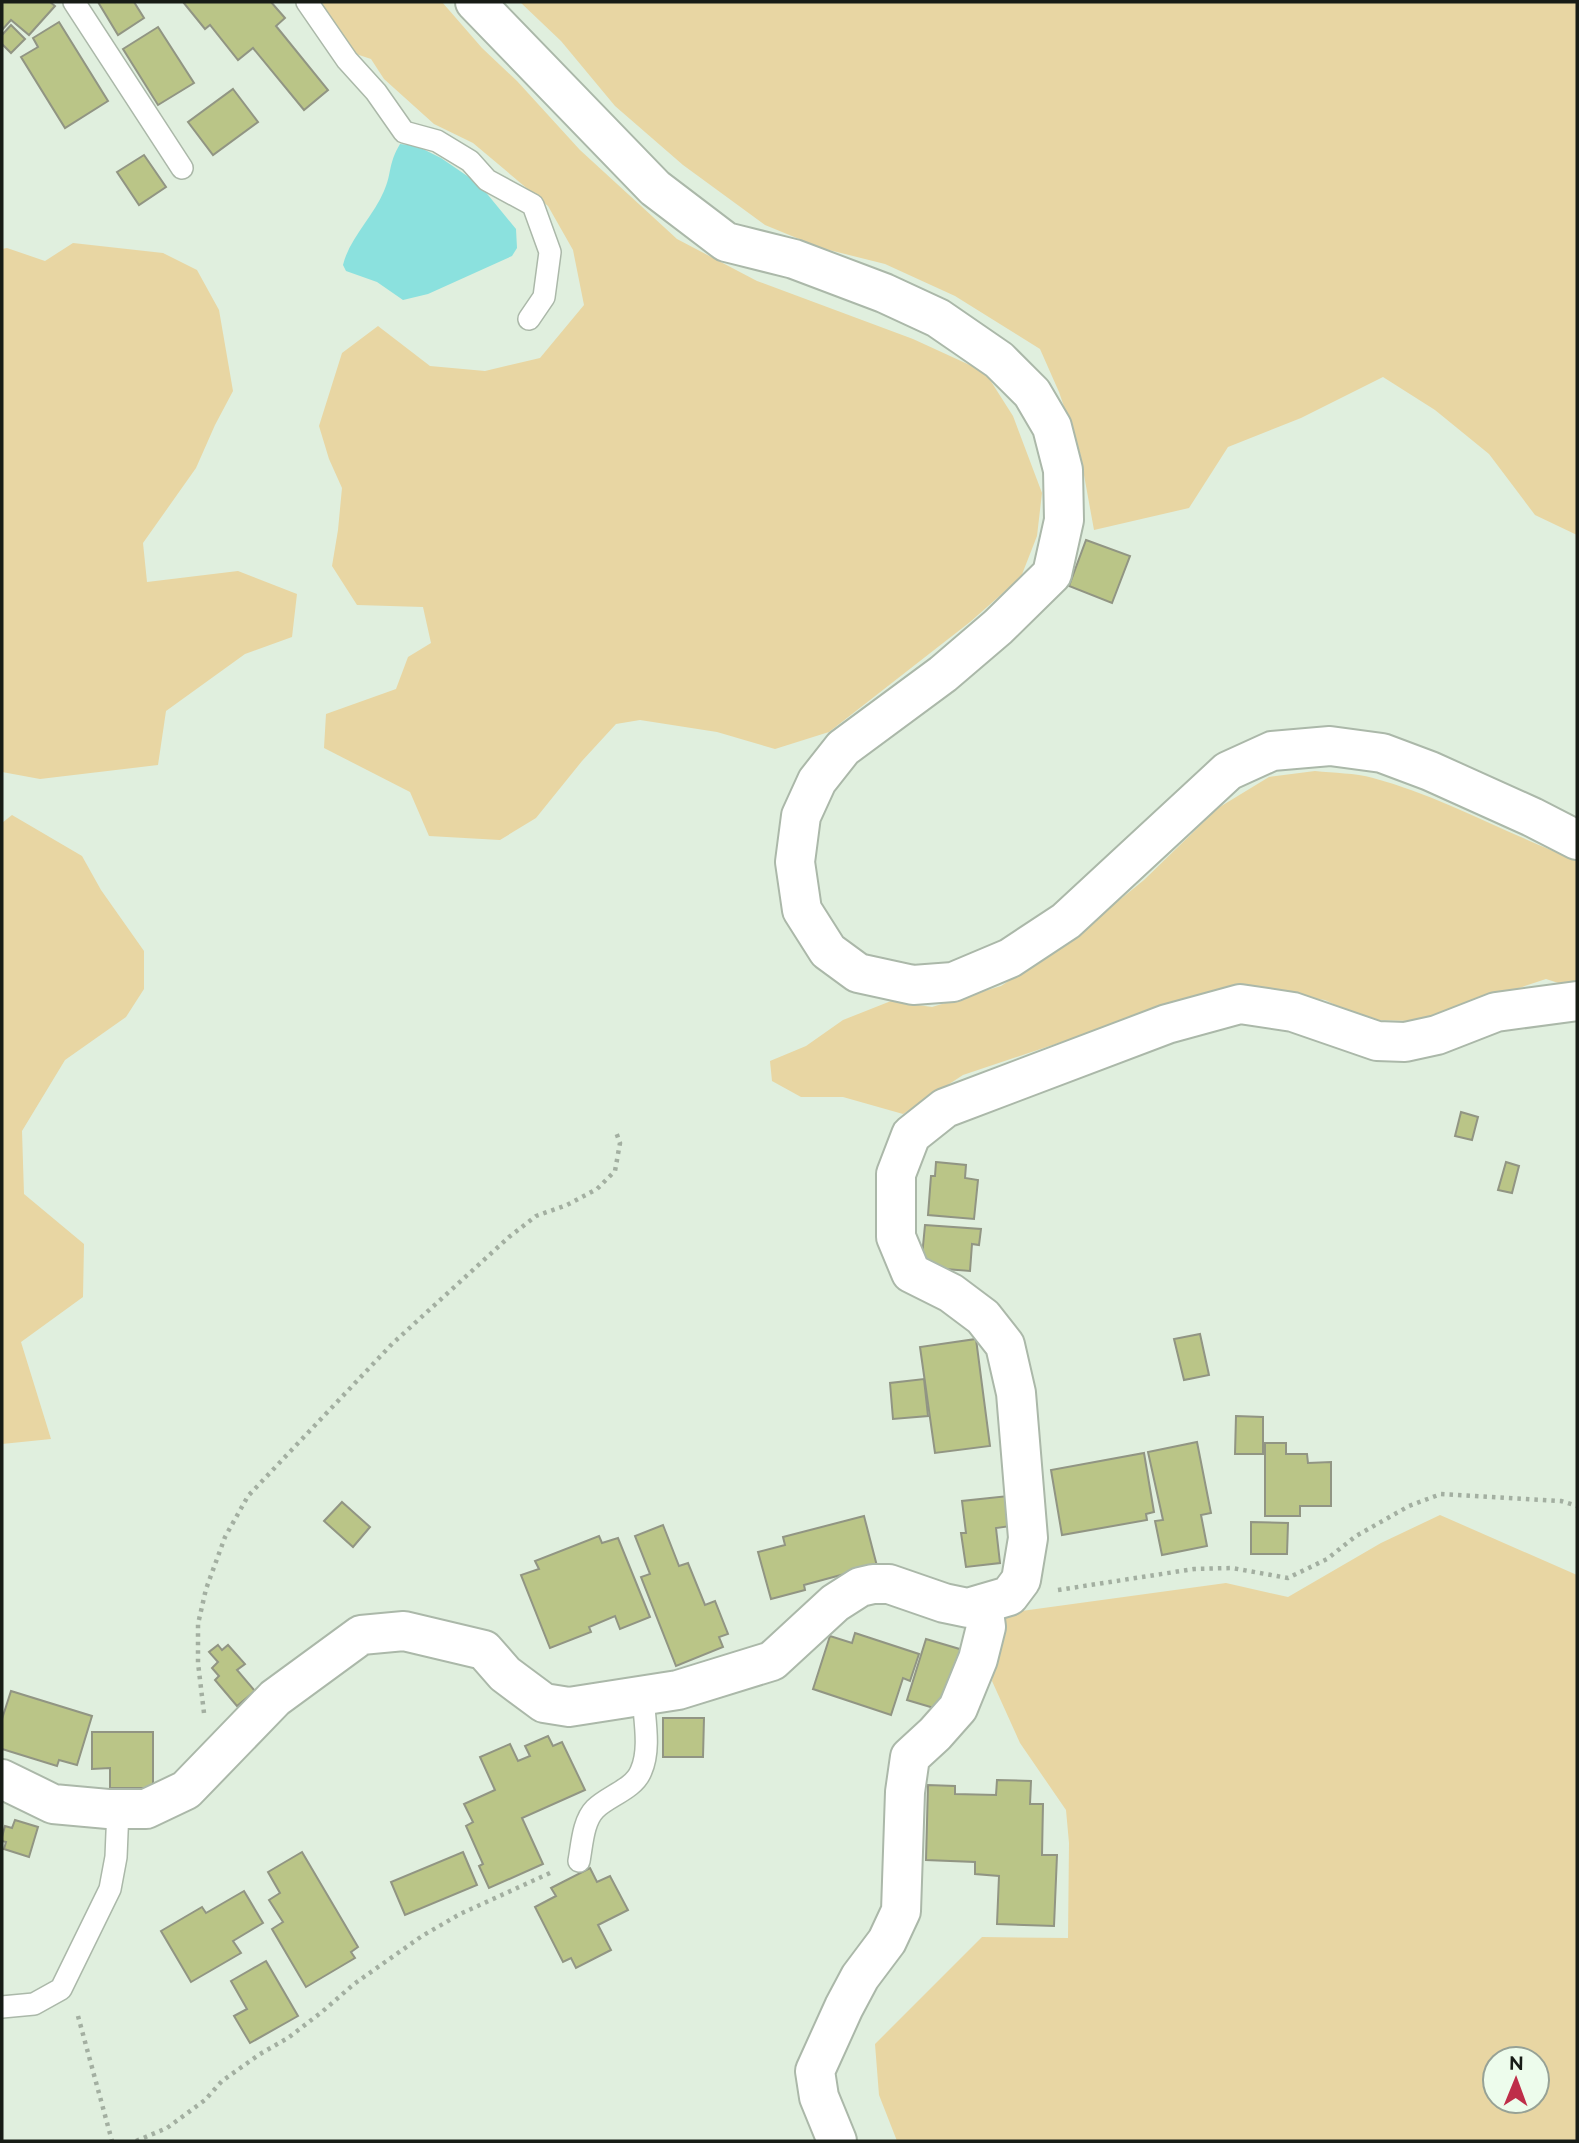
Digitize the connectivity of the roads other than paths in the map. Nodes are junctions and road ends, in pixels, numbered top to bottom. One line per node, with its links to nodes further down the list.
1 (74, 2): 4 (lane)
2 (307, 2): 5 (lane)
3 (475, 2): 6 (street)
4 (182, 168)
5 (528, 319)
6 (1577, 840)
7 (1577, 1001): 8 (street)
8 (996, 1600): 9 (street); 14 (street)
9 (643, 1695): 11 (street); 12 (lane)
10 (2, 1779): 11 (street)
11 (118, 1809): 13 (lane)
12 (579, 1861)
13 (2, 2007)
14 (837, 2141)

